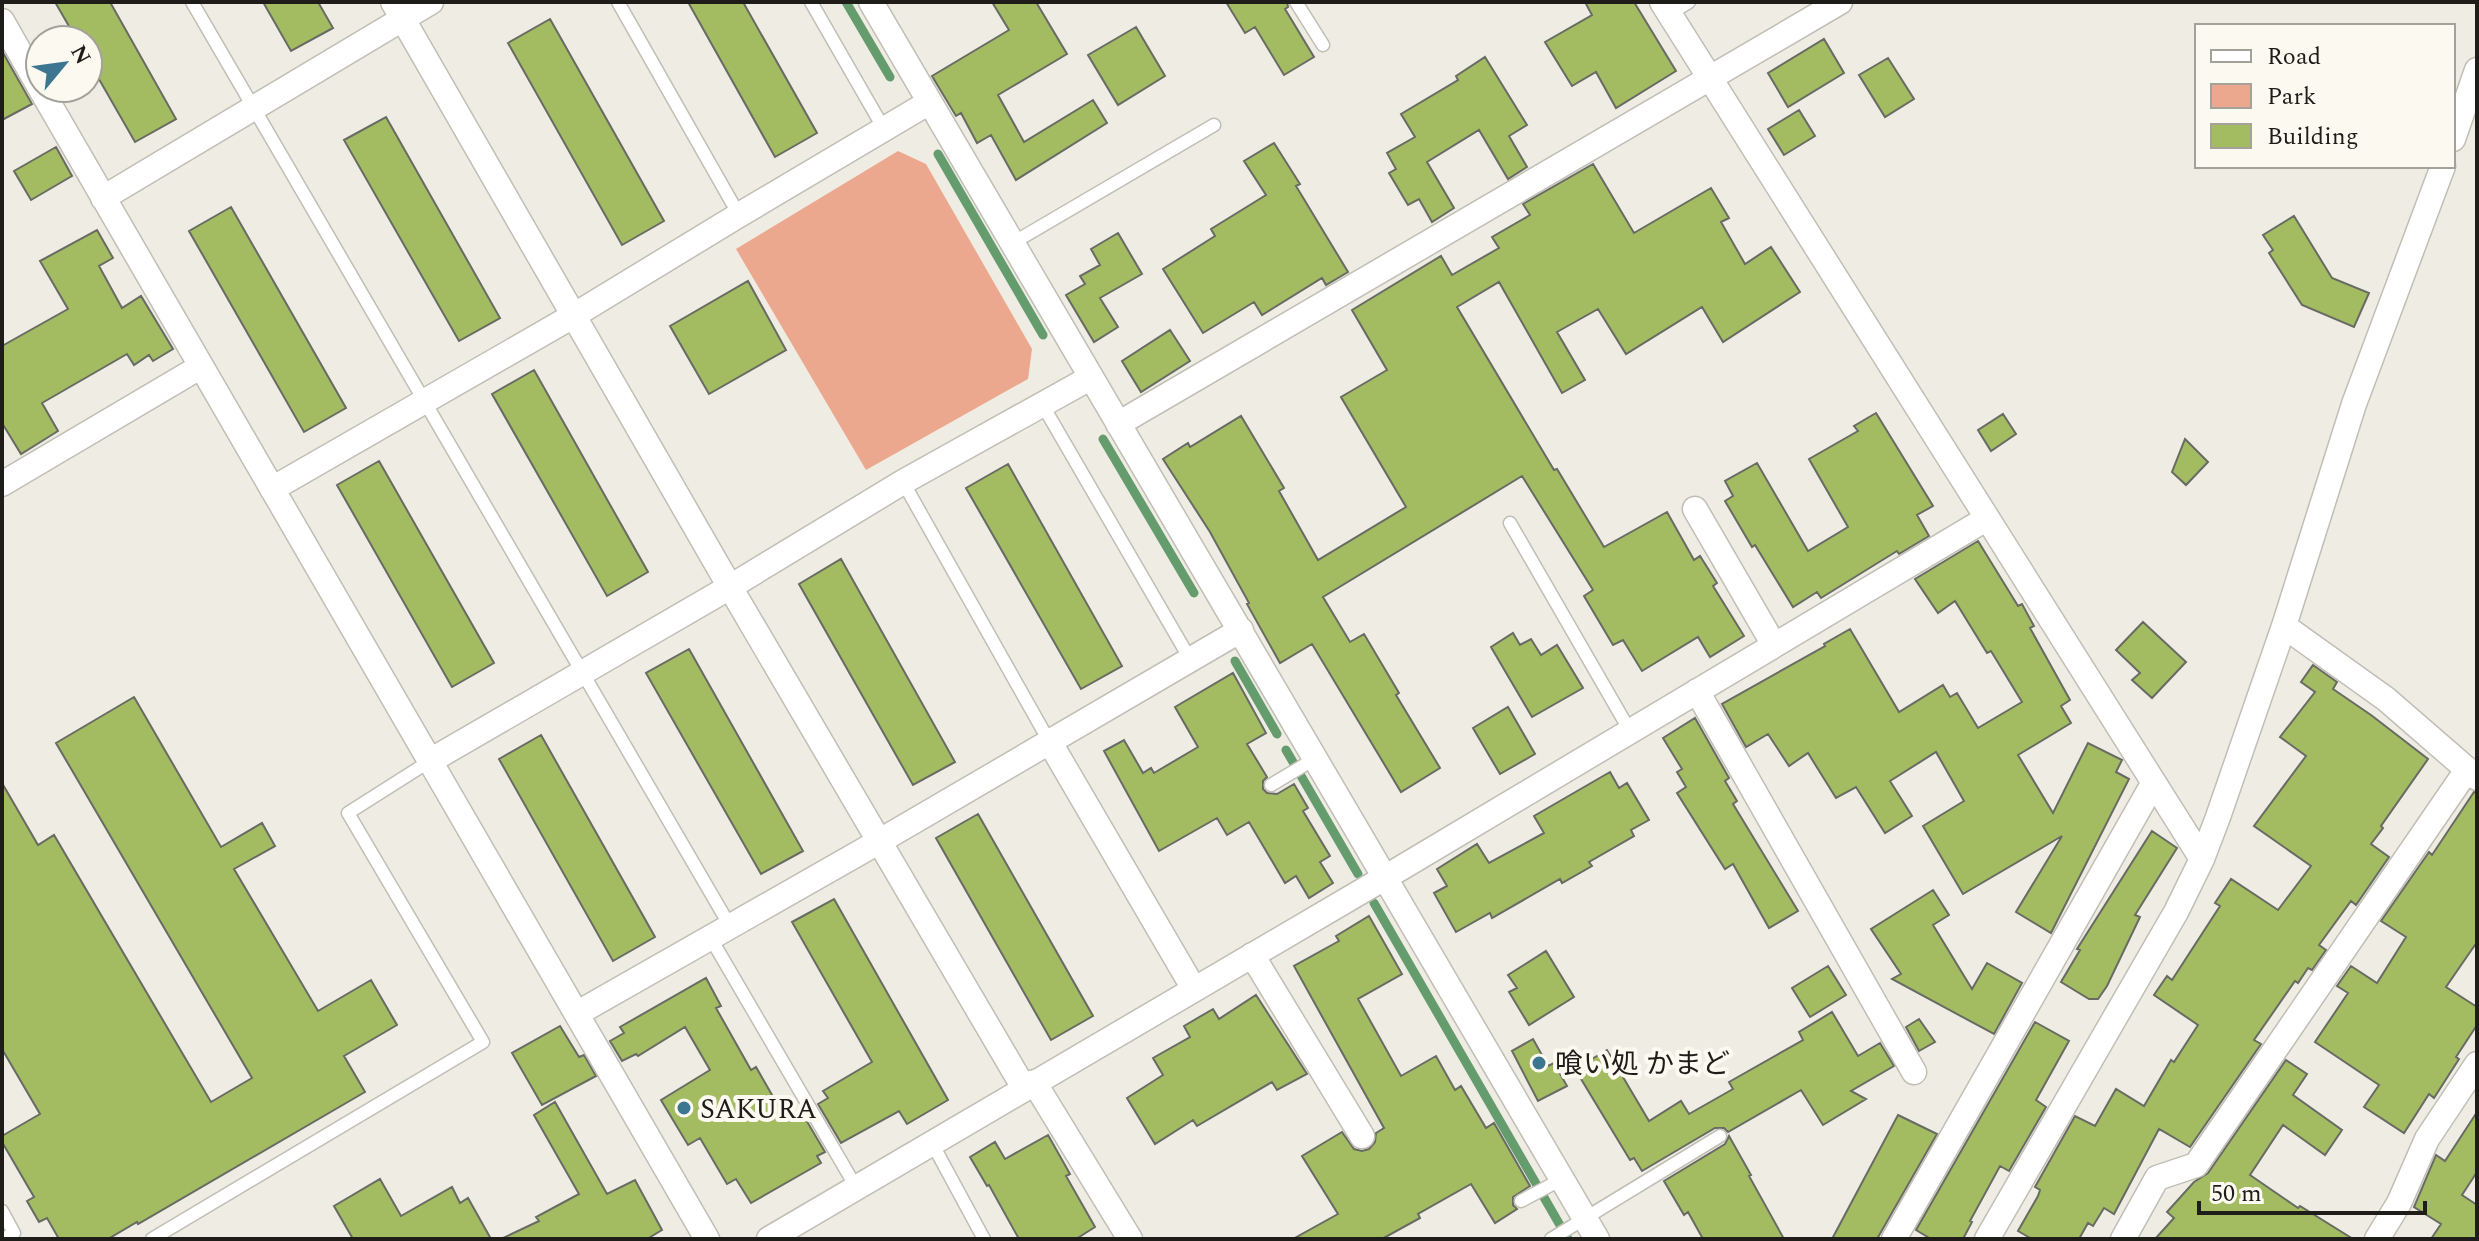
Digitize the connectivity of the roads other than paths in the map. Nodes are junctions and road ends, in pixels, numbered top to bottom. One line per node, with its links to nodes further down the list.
1 (192, 2): 17 (lane)
2 (431, 2): 9 (street)
3 (618, 2): 23 (lane)
4 (811, 2): 19 (lane)
5 (871, 2): 15 (street)
6 (1296, 2): 11 (lane)
7 (1840, 2): 14 (street)
8 (1673, 6): 14 (street)
9 (398, 10): 17 (street); 25 (street)
10 (2, 21): 12 (street)
11 (1323, 45)
12 (24, 60)
13 (2477, 70): 20 (street)
14 (1710, 79): 30 (street); 35 (street)
15 (928, 103): 19 (street); 24 (street)
16 (49, 104): 22 (street)
17 (254, 108): 22 (street); 28 (lane)
18 (1214, 125): 24 (lane)
19 (884, 129): 23 (street)
20 (2455, 133)
21 (2442, 168): 38 (street)
22 (103, 198): 26 (street)
23 (739, 215): 25 (street)
24 (1011, 244): 27 (street)
25 (573, 316): 28 (street); 37 (street)
26 (200, 367): 32 (street); 33 (street)
27 (1090, 378): 29 (street); 30 (street)
28 (423, 402): 33 (street); 42 (lane)
29 (1042, 404): 31 (street); 41 (lane)
30 (1118, 424): 39 (street)
31 (903, 482): 37 (street); 45 (lane)
32 (2, 484)
33 (272, 489): 46 (street)
34 (1695, 509): 40 (street)
35 (1986, 519): 40 (street); 49 (street)
36 (1510, 523): 44 (lane)
37 (730, 587): 42 (street); 51 (street)
38 (2284, 626): 48 (street); 52 (street)
39 (1241, 630): 41 (street); 47 (street)
40 (1774, 645): 43 (street)
41 (1190, 659): 45 (street)
42 (582, 672): 46 (street); 54 (lane)
43 (1697, 691): 44 (street); 59 (street)
44 (1630, 731): 53 (street)
45 (1049, 741): 51 (street); 56 (street)
46 (430, 761): 57 (street); 71 (lane)
47 (1310, 762): 50 (lane); 53 (street)
48 (2472, 774): 78 (street)
49 (2153, 784): 52 (street); 76 (street)
50 (1271, 785)
51 (880, 841): 54 (street); 60 (street)
52 (2202, 859): 77 (street)
53 (1386, 877): 55 (street); 64 (street)
54 (720, 932): 57 (street); 65 (lane)
55 (1252, 955): 56 (street); 61 (street)
56 (1194, 989): 60 (street)
57 (578, 1013): 72 (street)
58 (2477, 1064): 79 (street)
59 (1914, 1072)
60 (1029, 1085): 63 (street); 75 (street)
61 (1362, 1136)
62 (1720, 1136): 68 (lane)
63 (932, 1143): 65 (street); 74 (lane)
64 (1555, 1183): 66 (lane); 68 (street)
65 (856, 1187): 73 (street)
66 (1521, 1201)
67 (2, 1211): 69 (lane)
68 (1584, 1228): 70 (lane)
69 (12, 1237)
70 (1555, 1237)
71 (152, 1239)
72 (707, 1239)
73 (769, 1239)
74 (984, 1239)
75 (1130, 1239)
76 (1894, 1239)
77 (1987, 1239)
78 (2123, 1239)
79 (2377, 1239)

